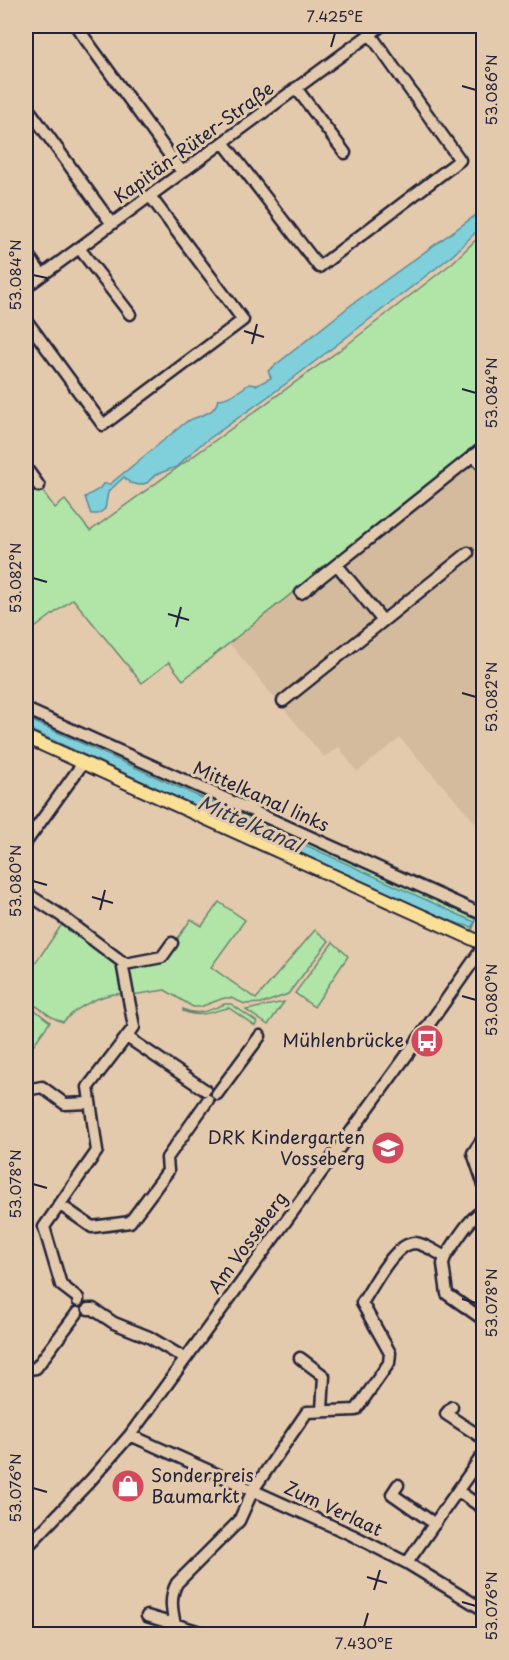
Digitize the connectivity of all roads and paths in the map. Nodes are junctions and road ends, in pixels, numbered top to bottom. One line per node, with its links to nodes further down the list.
1 (76, 26): 8 (street)
2 (381, 26): 3 (street, Kapitän-Rüter-Straße)
3 (370, 34): 4 (street, Kapitän-Rüter-Straße); 6 (street)
4 (296, 88): 6 (street, Kapitän-Rüter-Straße); 7 (street, Kapitän-Rüter-Straße)
5 (27, 106): 10 (street, Kapitän-Rüter-Straße)
6 (223, 142): 8 (street, Kapitän-Rüter-Straße)
7 (345, 153)
8 (182, 172): 9 (street, Kapitän-Rüter-Straße)
9 (150, 195): 10 (street, Kapitän-Rüter-Straße); 16 (street)
10 (112, 224): 11 (street, Kapitän-Rüter-Straße)
11 (79, 248): 13 (street, Kapitän-Rüter-Straße); 15 (street)
12 (26, 252): 13 (street)
13 (42, 275): 14 (street, Kapitän-Rüter-Straße)
14 (26, 287)
15 (130, 314)
16 (26, 320)
17 (483, 447): 18 (street)
18 (473, 455): 19 (street); 23 (street)
19 (483, 467)
20 (26, 468): 21 (street)
21 (39, 486)
22 (468, 553): 25 (street)
23 (337, 565): 24 (street); 25 (street)
24 (301, 593)
25 (383, 621): 26 (street)
26 (283, 701)
27 (26, 709): 32 (street, Mittelkanal links)
28 (26, 737): 29 (main road)
29 (83, 763): 30 (street); 34 (main road)
30 (26, 842)
31 (26, 893): 35 (street)
32 (483, 915)
33 (172, 943): 35 (street)
34 (483, 945): 48 (street, Am Vosseberg)
35 (125, 964): 37 (street)
36 (261, 1036): 39 (street)
37 (127, 1037): 39 (street); 40 (street)
38 (26, 1090): 40 (street)
39 (210, 1095): 43 (street)
40 (89, 1103): 43 (street)
41 (483, 1137): 42 (street)
42 (483, 1185)
43 (59, 1204): 46 (street)
44 (483, 1210): 45 (street)
45 (445, 1257): 47 (street); 52 (street)
46 (83, 1311): 48 (street); 50 (street)
47 (483, 1320)
48 (184, 1358): 53 (street, Am Vosseberg)
49 (300, 1358): 52 (street)
50 (26, 1367)
51 (452, 1407): 54 (street)
52 (322, 1410): 57 (street)
53 (130, 1435): 57 (street, Zum Verlaat); 61 (street, Am Vosseberg)
54 (483, 1439)
55 (483, 1453): 58 (street)
56 (398, 1485): 60 (street)
57 (253, 1490): 62 (street, Zum Verlaat); 65 (street)
58 (458, 1491): 59 (street); 60 (street)
59 (483, 1509)
60 (435, 1524): 62 (street)
61 (26, 1548)
62 (408, 1563): 63 (street, Zum Verlaat)
63 (483, 1610)
64 (147, 1616): 65 (street)
65 (175, 1625): 66 (street)
66 (207, 1635)

